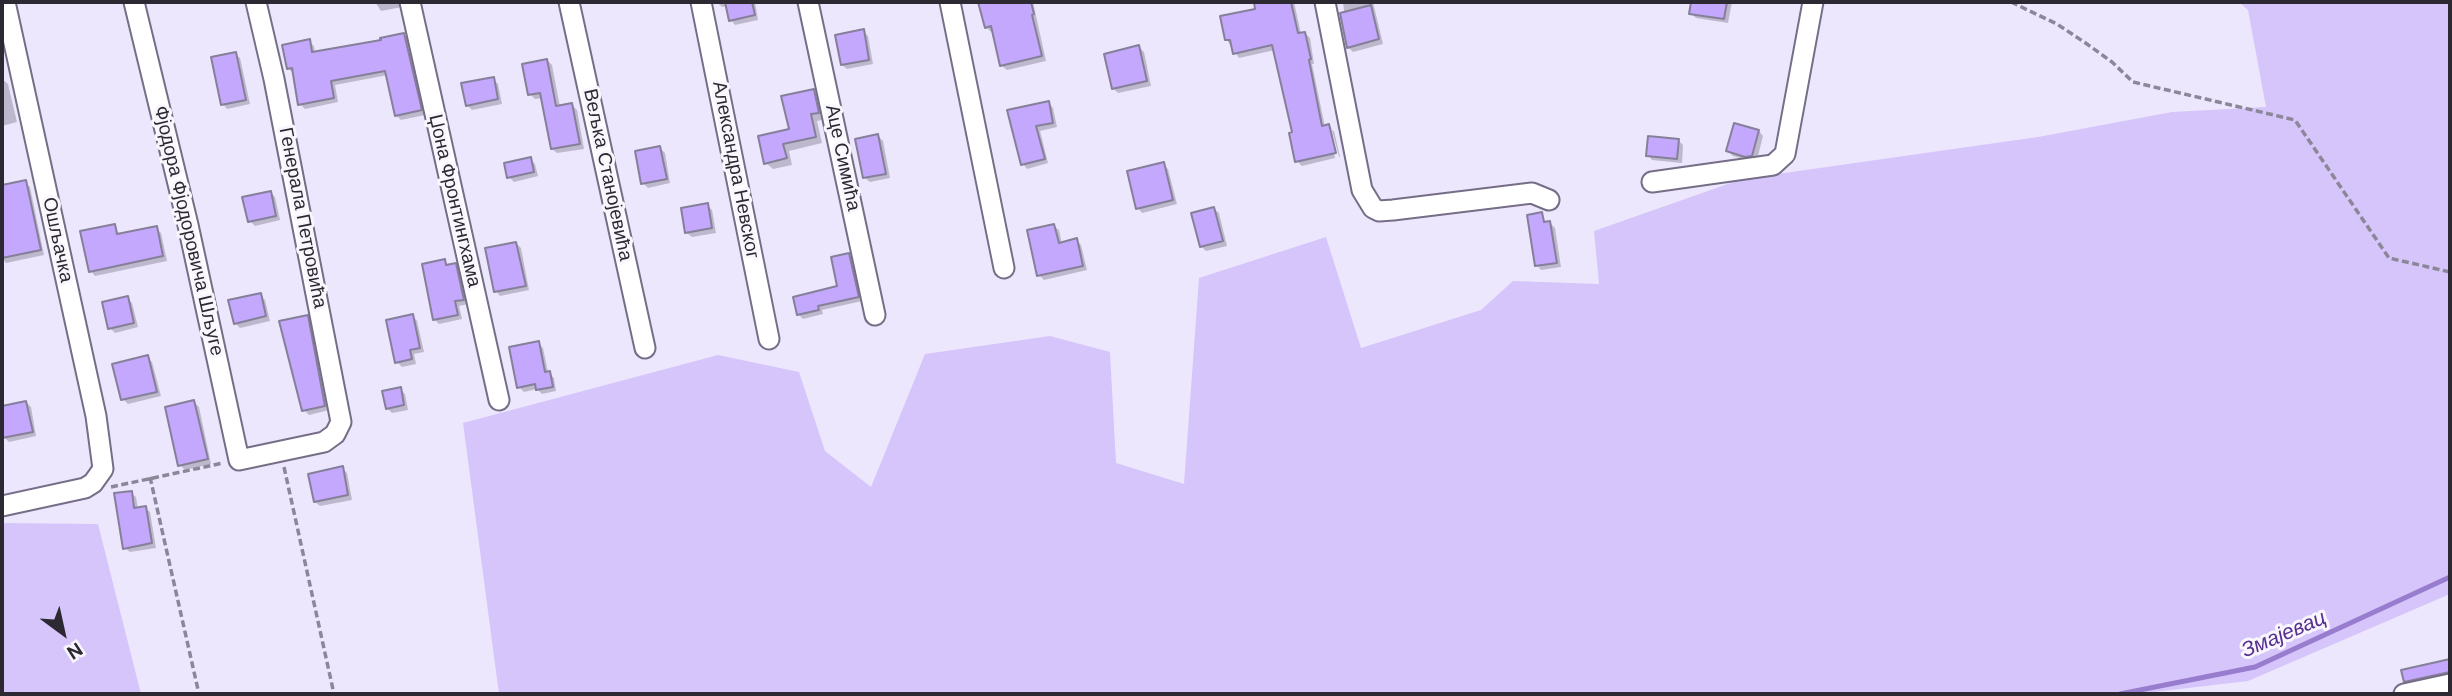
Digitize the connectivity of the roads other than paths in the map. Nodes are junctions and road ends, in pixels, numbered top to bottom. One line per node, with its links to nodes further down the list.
1 (5, 2): 19 (street, Ошљачка)
2 (134, 2): 18 (street, Фјодора Фјодоровича Шљуге)
3 (256, 2): 18 (street, Генерала Петровића)
4 (410, 2): 17 (street, Џона Фронтингхама)
5 (569, 2): 16 (street, Вељка Станојевића)
6 (701, 2): 15 (street, Александра Невског)
7 (808, 2): 14 (street, Аце Симића)
8 (950, 2): 13 (street)
9 (1325, 2): 12 (street)
10 (1813, 2): 11 (street)
11 (1652, 182)
12 (1549, 200)
13 (1004, 268)
14 (875, 315)
15 (769, 338)
16 (645, 348)
17 (499, 400)
18 (280, 452)
19 (2, 506)
20 (2450, 684): 21 (street)
21 (2404, 694)

